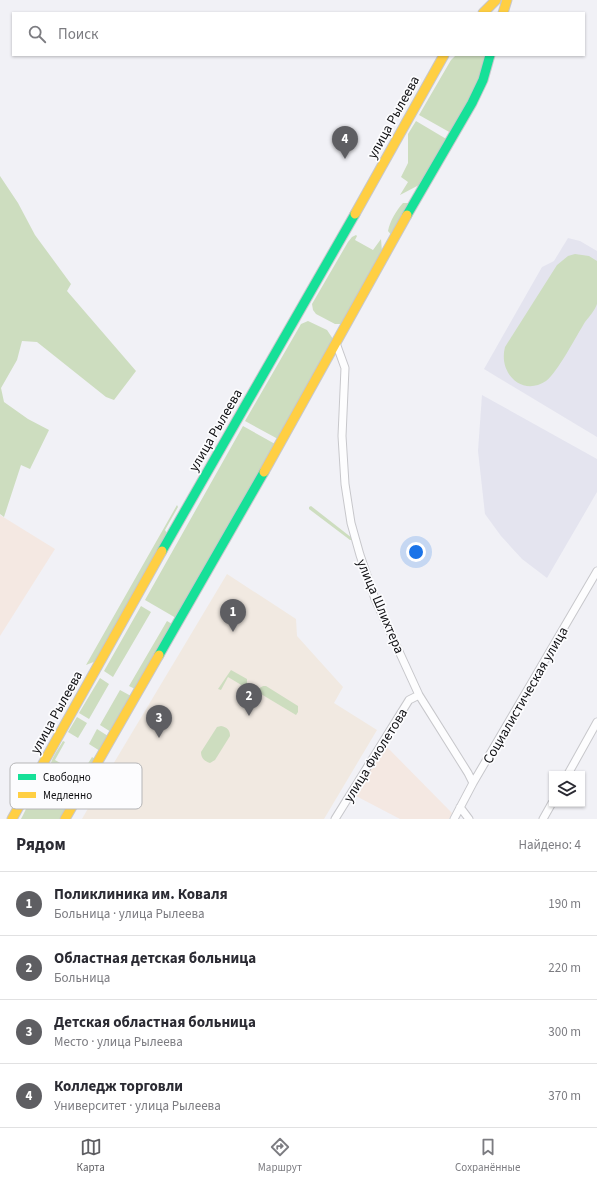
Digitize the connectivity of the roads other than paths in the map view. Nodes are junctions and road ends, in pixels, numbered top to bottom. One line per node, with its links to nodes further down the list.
1 (496, 0): 3 (main road)
2 (507, 0): 4 (main road)
3 (484, 12)
4 (503, 12)
5 (443, 56): 11 (main road, улица Рылеева)
6 (490, 56): 7 (main road)
7 (336, 343): 9 (street, улица Шлихтера); 12 (main road)
8 (597, 571): 14 (street, Социалистическая улица)
9 (419, 695): 14 (street, улица Шлихтера); 21 (street, улица Фиолетова)
10 (597, 722): 13 (street)
11 (43, 763)
12 (97, 763)
13 (570, 771)
14 (473, 783): 15 (street, Социалистическая улица)
15 (460, 807): 22 (street, Социалистическая улица); 23 (street)
16 (550, 807): 24 (street)
17 (18, 809): 19 (main road, улица Рылеева)
18 (71, 809): 20 (main road)
19 (12, 819)
20 (65, 819)
21 (334, 819)
22 (454, 819)
23 (469, 819)
24 (543, 819)

